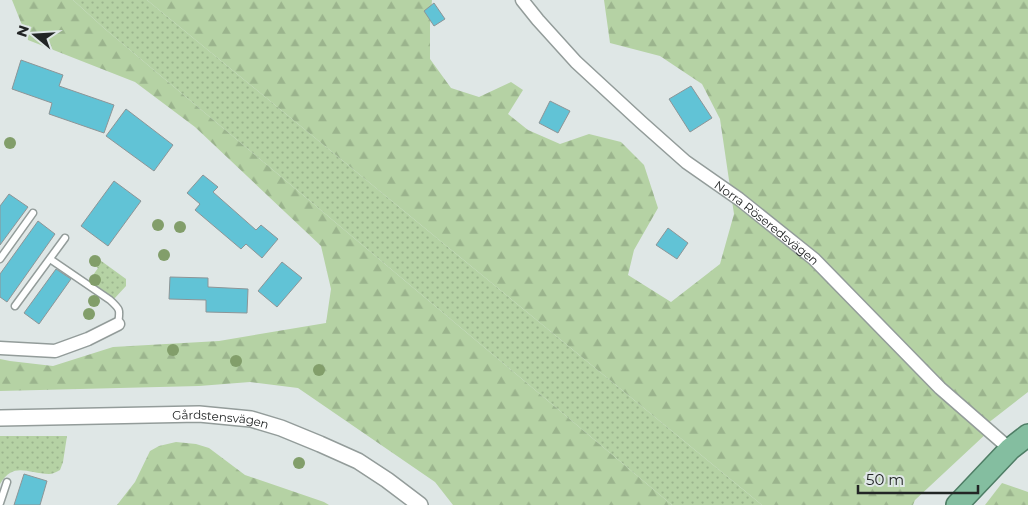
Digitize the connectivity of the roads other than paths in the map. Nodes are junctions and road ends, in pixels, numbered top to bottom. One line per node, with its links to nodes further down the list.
1 (522, 0): 11 (street, Norra Röseredsvägen)
2 (33, 213): 4 (lane)
3 (65, 238): 5 (lane)
4 (0, 258)
5 (50, 259): 6 (lane); 7 (lane)
6 (15, 306)
7 (118, 324): 8 (street)
8 (0, 348)
9 (0, 418): 14 (street, Gårdstensvägen)
10 (1028, 435): 11 (highway)
11 (1010, 449): 15 (highway)
12 (7, 482): 13 (lane)
13 (0, 503)
14 (420, 505)
15 (958, 505)

